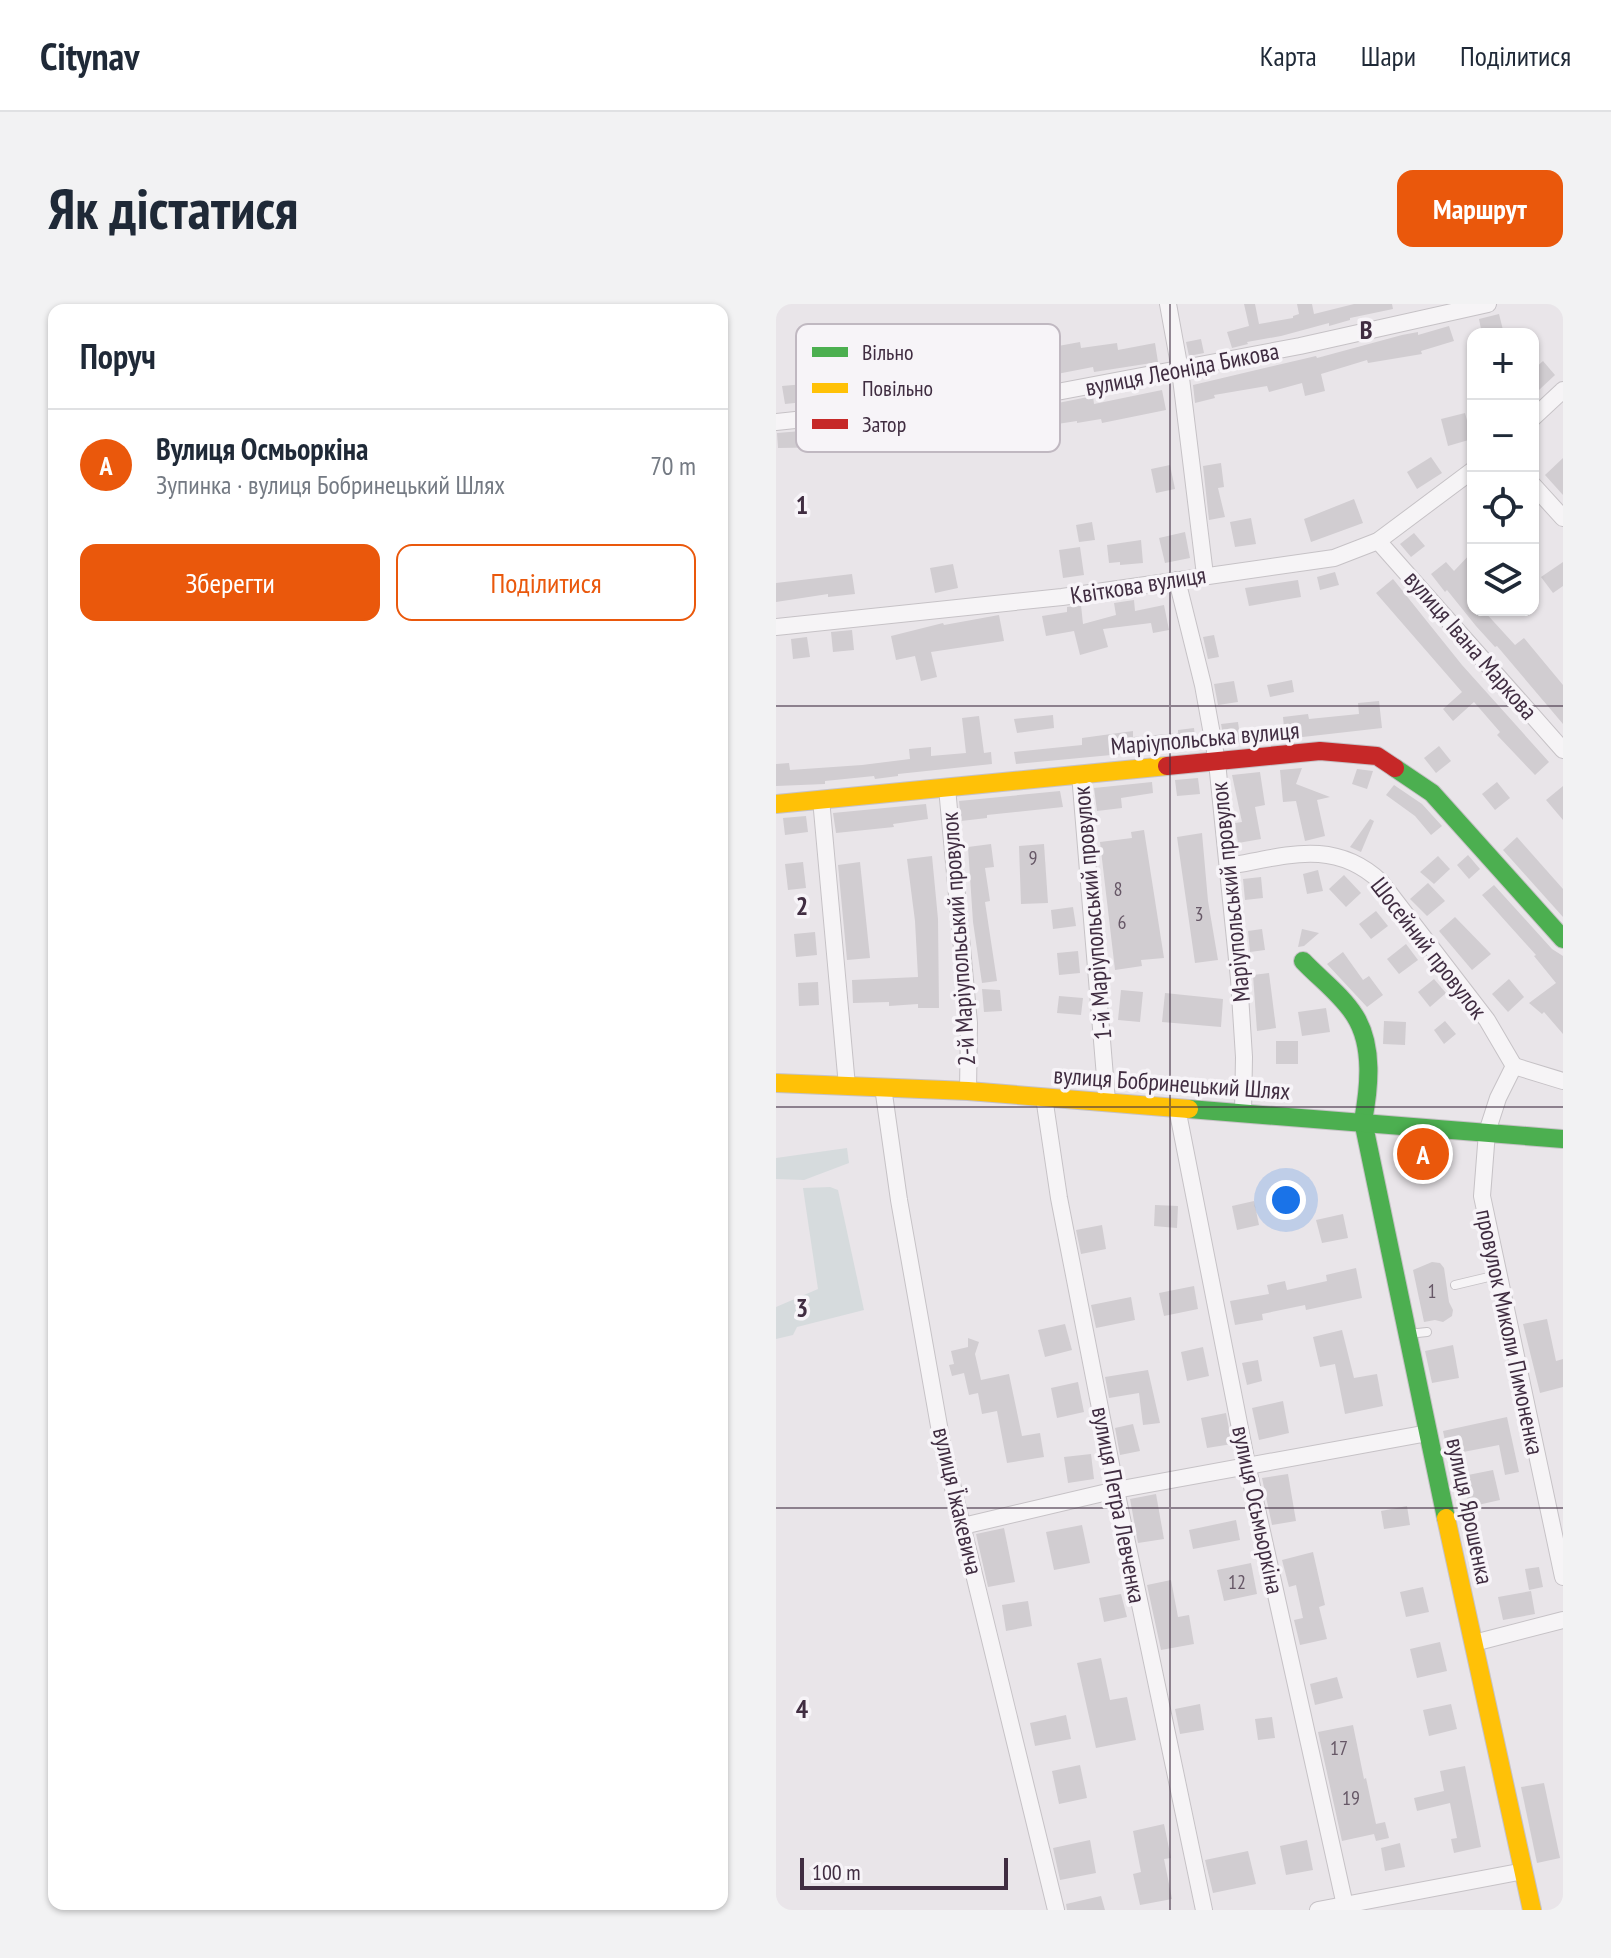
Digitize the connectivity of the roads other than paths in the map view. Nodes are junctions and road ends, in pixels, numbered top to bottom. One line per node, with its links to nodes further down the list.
1 (1168, 304): 3 (street)
2 (1488, 304): 3 (street, вулиця Леоніда Бикова)
3 (1180, 370): 5 (street, вулиця Леоніда Бикова); 13 (street)
4 (1563, 390): 6 (street)
5 (1060, 391)
6 (1539, 412)
7 (796, 420): 8 (street, вулиця Леоніда Бикова)
8 (776, 422)
9 (1470, 472): 12 (street, Квіткова вулиця)
10 (1539, 492): 11 (street)
11 (1563, 518)
12 (1378, 541): 13 (street, Квіткова вулиця); 16 (street, вулиця Івана Маркова)
13 (1205, 575): 14 (street, Квіткова вулиця)
14 (1177, 580): 15 (street, Квіткова вулиця); 17 (street, Маріупольський провулок)
15 (776, 627)
16 (1563, 750)
17 (1217, 762): 18 (street, Маріупольська вулиця); 22 (street, Маріупольський провулок); 23 (street, Маріупольська вулиця)
18 (1080, 774): 19 (street, Маріупольська вулиця); 32 (street, 1-й Маріупольський провулок)
19 (947, 788): 20 (street, Маріупольська вулиця); 30 (street, 2-й Маріупольський провулок)
20 (821, 799): 21 (street, Маріупольська вулиця); 28 (street)
21 (776, 804)
22 (1229, 866): 25 (street, Шосейний провулок); 34 (street, Маріупольський провулок)
23 (1563, 939)
24 (1303, 961): 35 (street, вулиця Ярошенка)
25 (1514, 1066): 26 (street); 36 (street, провулок Миколи Пимоненка)
26 (1563, 1081)
27 (776, 1083): 28 (street, вулиця Бобринецький Шлях)
28 (847, 1086): 29 (street, вулиця Бобринецький Шлях)
29 (883, 1087): 30 (street, вулиця Бобринецький Шлях); 45 (street, вулиця Їжакевича)
30 (968, 1091): 31 (street, вулиця Бобринецький Шлях)
31 (1044, 1097): 32 (street, вулиця Бобринецький Шлях); 44 (street, вулиця Петра Левченка)
32 (1107, 1101): 33 (street, вулиця Бобринецький Шлях)
33 (1177, 1108): 34 (street, вулиця Бобринецький Шлях); 43 (street, вулиця Осьмьоркіна)
34 (1243, 1113): 35 (street, вулиця Бобринецький Шлях)
35 (1363, 1121): 36 (street, вулиця Бобринецький Шлях); 41 (street, вулиця Ярошенка)
36 (1487, 1132): 37 (street, вулиця Бобринецький Шлях); 38 (street, провулок Миколи Пимоненка)
37 (1563, 1139)
38 (1497, 1275): 39 (lane); 46 (street, провулок Миколи Пимоненка)
39 (1455, 1285)
40 (1427, 1332): 41 (lane)
41 (1406, 1334): 42 (street, вулиця Ярошенка)
42 (1428, 1433): 43 (street); 48 (street, вулиця Ярошенка)
43 (1247, 1464): 44 (street); 50 (street, вулиця Осьмьоркіна)
44 (1116, 1490): 45 (street); 52 (street, вулиця Петра Левченка)
45 (963, 1526): 51 (street, вулиця Їжакевича)
46 (1563, 1577)
47 (1563, 1620): 48 (street)
48 (1474, 1643): 49 (street, вулиця Ярошенка)
49 (1524, 1871): 50 (street); 54 (street, вулиця Ярошенка)
50 (1346, 1907): 53 (street)
51 (1056, 1910)
52 (1204, 1910)
53 (1318, 1910)
54 (1532, 1910)

